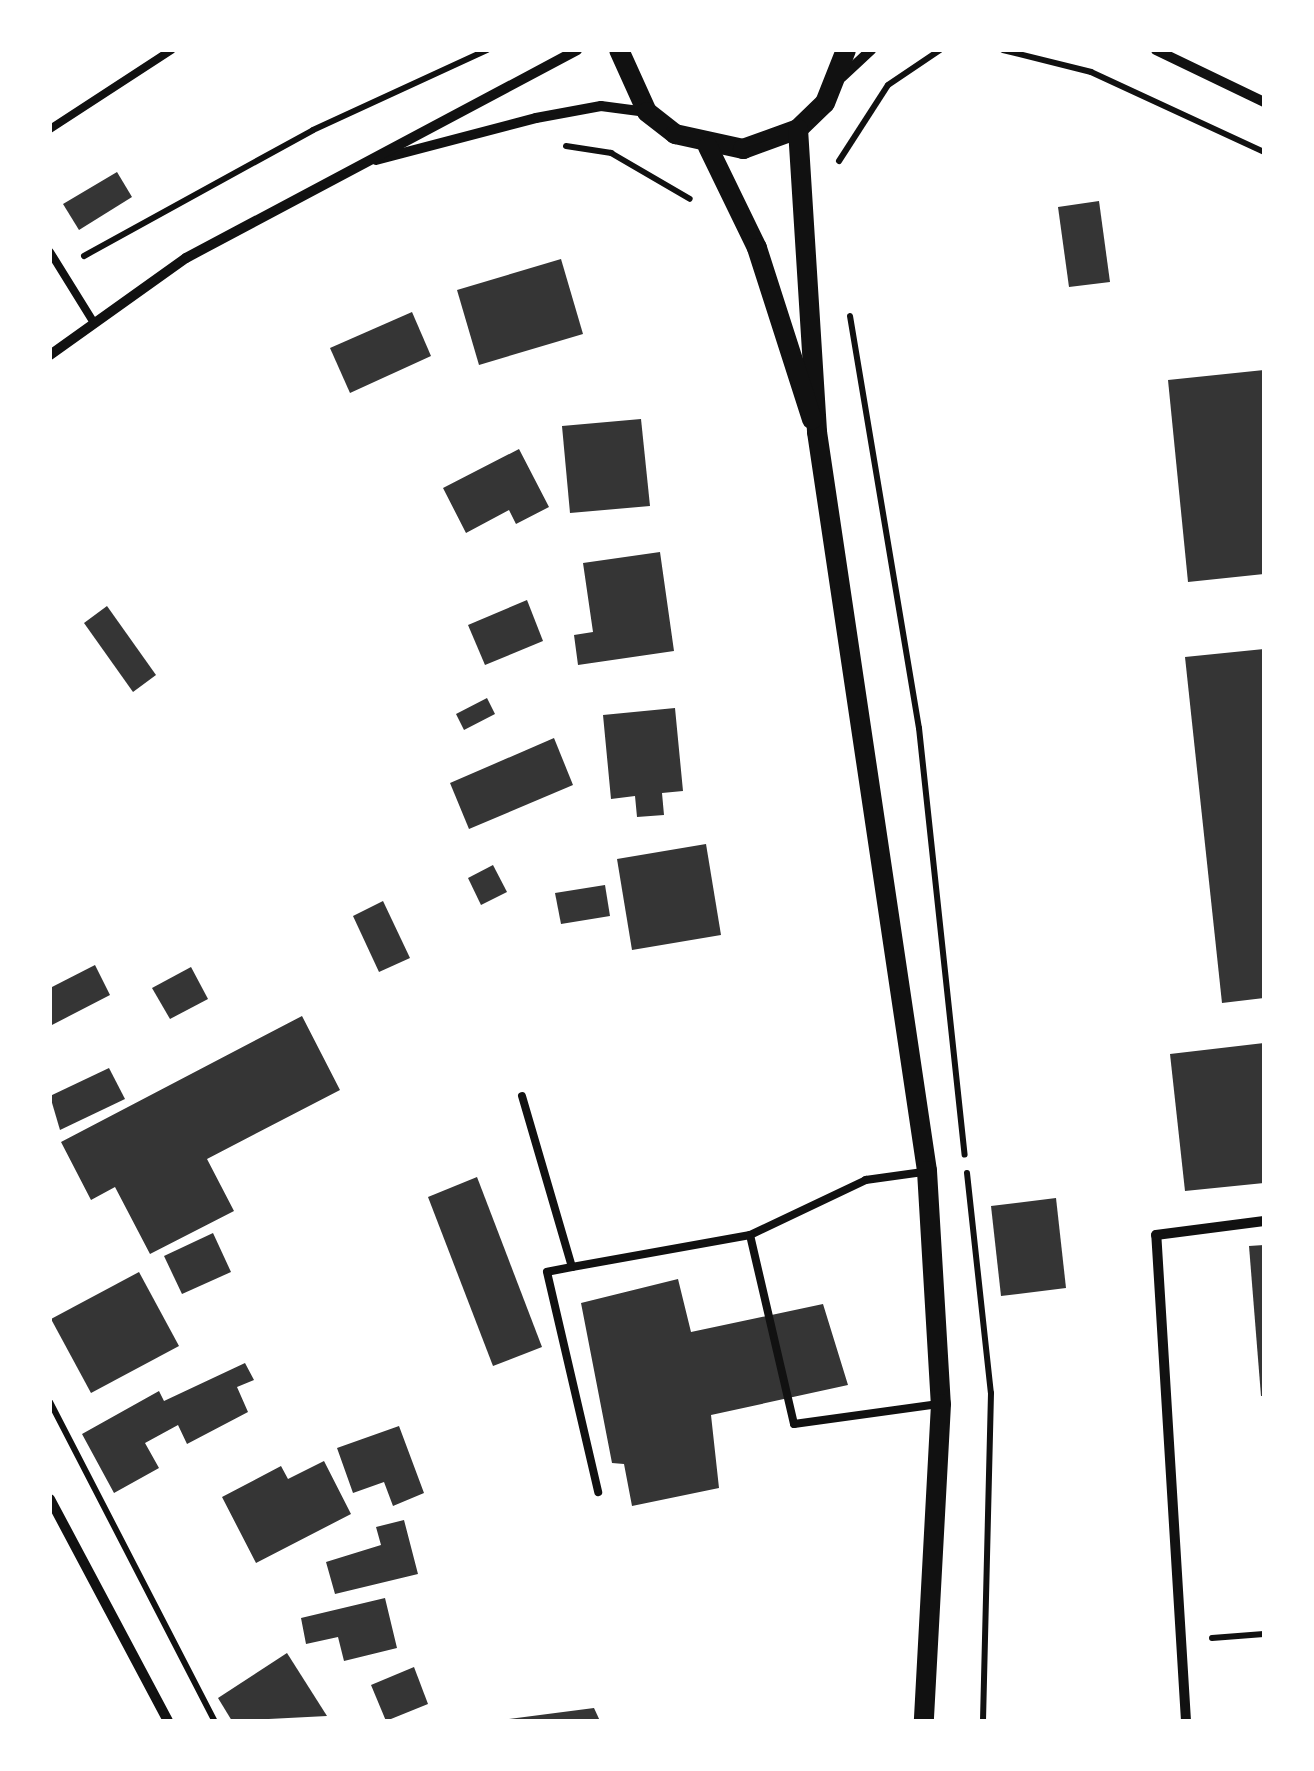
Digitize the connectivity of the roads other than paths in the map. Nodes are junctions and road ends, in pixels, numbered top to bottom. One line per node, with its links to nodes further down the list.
1 (170, 50): 10 (lane)
2 (577, 50): 13 (street)
3 (619, 50): 9 (main road)
4 (846, 50): 7 (main road)
5 (871, 50): 7 (street)
6 (1156, 50): 8 (street)
7 (837, 81): 11 (main road)
8 (1264, 102)
9 (647, 112): 12 (main road); 13 (street)
10 (50, 129)
11 (798, 129): 12 (main road); 17 (main road)
12 (708, 147): 17 (main road)
13 (365, 162): 15 (street)
14 (50, 252): 15 (lane)
15 (94, 323): 16 (street)
16 (50, 355)
17 (817, 432): 19 (main road)
18 (522, 1096): 22 (lane)
19 (927, 1171): 21 (lane); 23 (main road)
20 (1264, 1220): 28 (street)
21 (750, 1235): 22 (lane); 23 (lane)
22 (572, 1267): 24 (lane)
23 (941, 1404): 27 (main road)
24 (598, 1492)
25 (50, 1499): 26 (street)
26 (168, 1721)
27 (924, 1721)
28 (1186, 1721)

